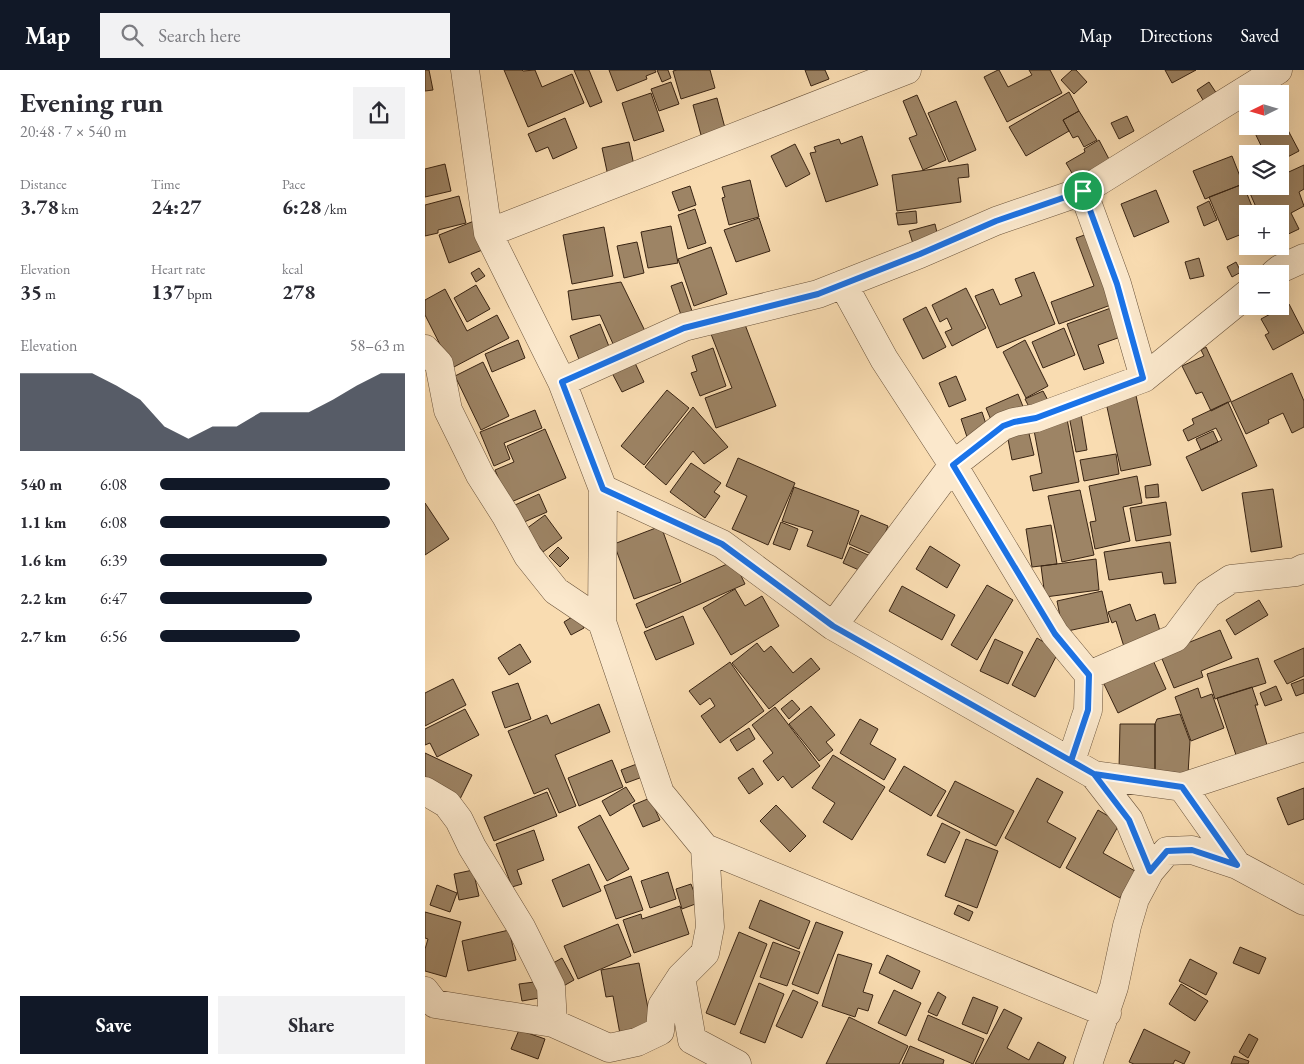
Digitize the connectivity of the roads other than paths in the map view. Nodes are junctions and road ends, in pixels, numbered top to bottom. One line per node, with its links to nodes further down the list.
1 (465, 70): 5 (street)
2 (907, 70): 5 (street)
3 (1278, 70): 4 (street)
4 (1083, 191): 8 (street); 11 (street)
5 (488, 233): 12 (street)
6 (1304, 258): 7 (street)
7 (1289, 265)
8 (843, 284): 12 (street); 13 (street)
9 (1239, 300): 11 (street)
10 (425, 348): 16 (street)
11 (1143, 378): 13 (street)
12 (562, 382): 14 (street)
13 (953, 465): 17 (street); 18 (street)
14 (603, 489): 16 (street); 17 (street)
15 (1304, 568): 18 (street)
16 (602, 622): 24 (street)
17 (833, 626): 20 (street)
18 (1089, 675): 20 (street)
19 (1304, 747): 22 (street)
20 (1071, 761): 21 (street)
21 (1094, 774): 22 (street); 26 (street)
22 (1182, 787): 25 (street)
23 (425, 791): 31 (street)
24 (705, 848): 28 (street); 30 (street)
25 (1237, 865): 26 (street); 27 (street)
26 (1150, 871): 30 (street)
27 (1304, 901)
28 (681, 977): 32 (street); 33 (street)
29 (425, 991): 31 (street)
30 (1107, 1013): 34 (street)
31 (553, 1023): 32 (street)
32 (611, 1056)
33 (737, 1064)
34 (1088, 1064)

